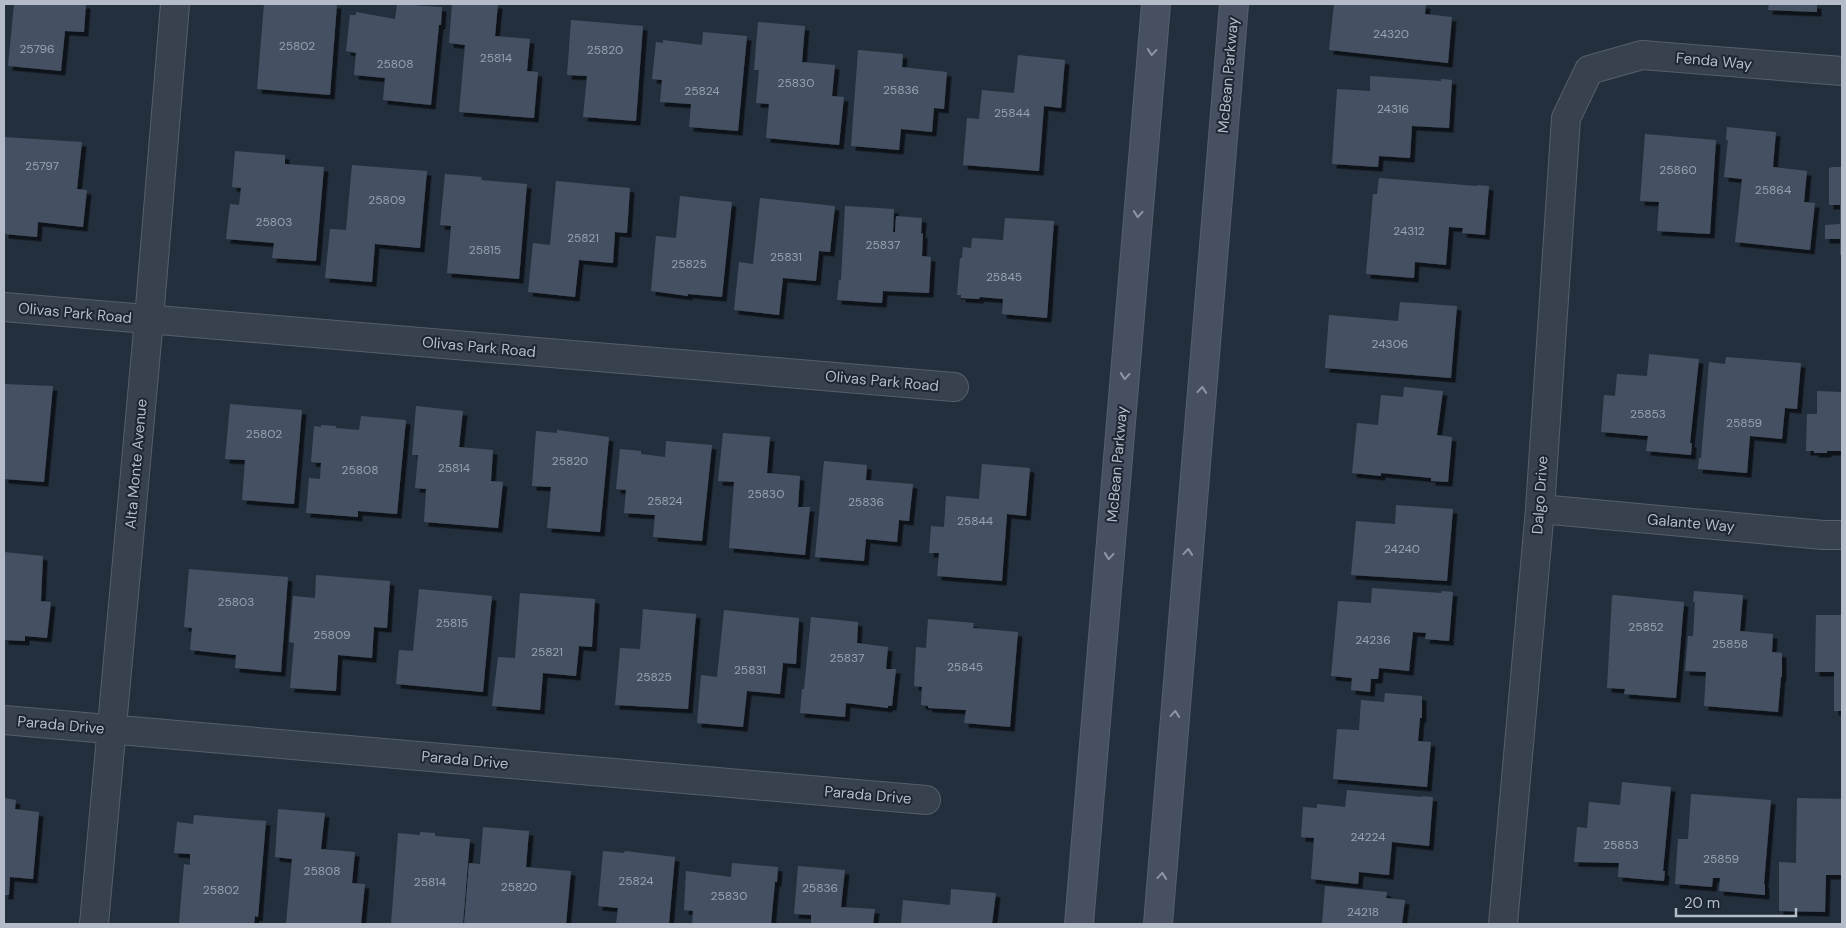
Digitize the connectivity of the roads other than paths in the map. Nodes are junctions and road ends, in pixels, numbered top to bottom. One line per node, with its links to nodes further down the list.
1 (175, 4): 7 (street, Alta Monte Avenue)
2 (1156, 4): 15 (main road, McBean Parkway, one-way to 15)
3 (1234, 4): 16 (main road, McBean Parkway, one-way to 3)
4 (1589, 70): 5 (street, Fenda Way); 9 (street, Dalgo Drive)
5 (1842, 71)
6 (4, 307): 7 (street, Olivas Park Road)
7 (149, 320): 8 (street, Olivas Park Road); 12 (street, Alta Monte Avenue)
8 (954, 386)
9 (1540, 509): 10 (street, Galante Way); 17 (street, Dalgo Drive)
10 (1842, 535)
11 (4, 720): 12 (street, Parada Drive)
12 (112, 730): 13 (street, Parada Drive); 14 (street, Alta Monte Avenue)
13 (926, 800)
14 (94, 924)
15 (1079, 924)
16 (1158, 924)
17 (1503, 924)

